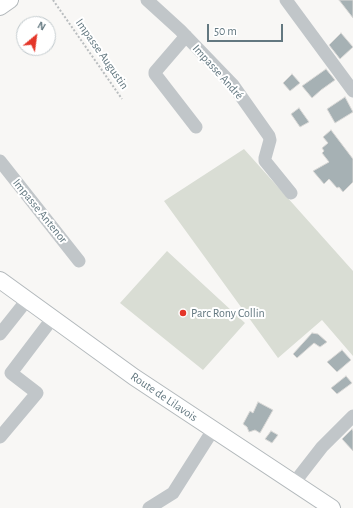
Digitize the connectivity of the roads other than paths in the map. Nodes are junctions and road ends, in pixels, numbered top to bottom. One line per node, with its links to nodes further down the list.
1 (10, 0): 4 (main road)
2 (147, 0): 5 (street, Impasse André)
3 (286, 0): 6 (street)
4 (0, 7)
5 (186, 36): 7 (street); 9 (street, Impasse André)
6 (353, 91)
7 (196, 127)
8 (0, 162): 10 (street, Impasse Antenor)
9 (291, 193)
10 (79, 261)
11 (0, 280): 12 (main road, Route de Lilavois)
12 (27, 300): 13 (main road, Route de Lilavois); 14 (street)
13 (52, 319): 16 (main road, Route de Lilavois); 17 (street)
14 (0, 334)
15 (353, 416): 18 (street)
16 (213, 430): 18 (main road, Route de Lilavois); 19 (street)
17 (0, 437)
18 (294, 483): 20 (main road, Route de Lilavois)
19 (149, 508)
20 (332, 508)

